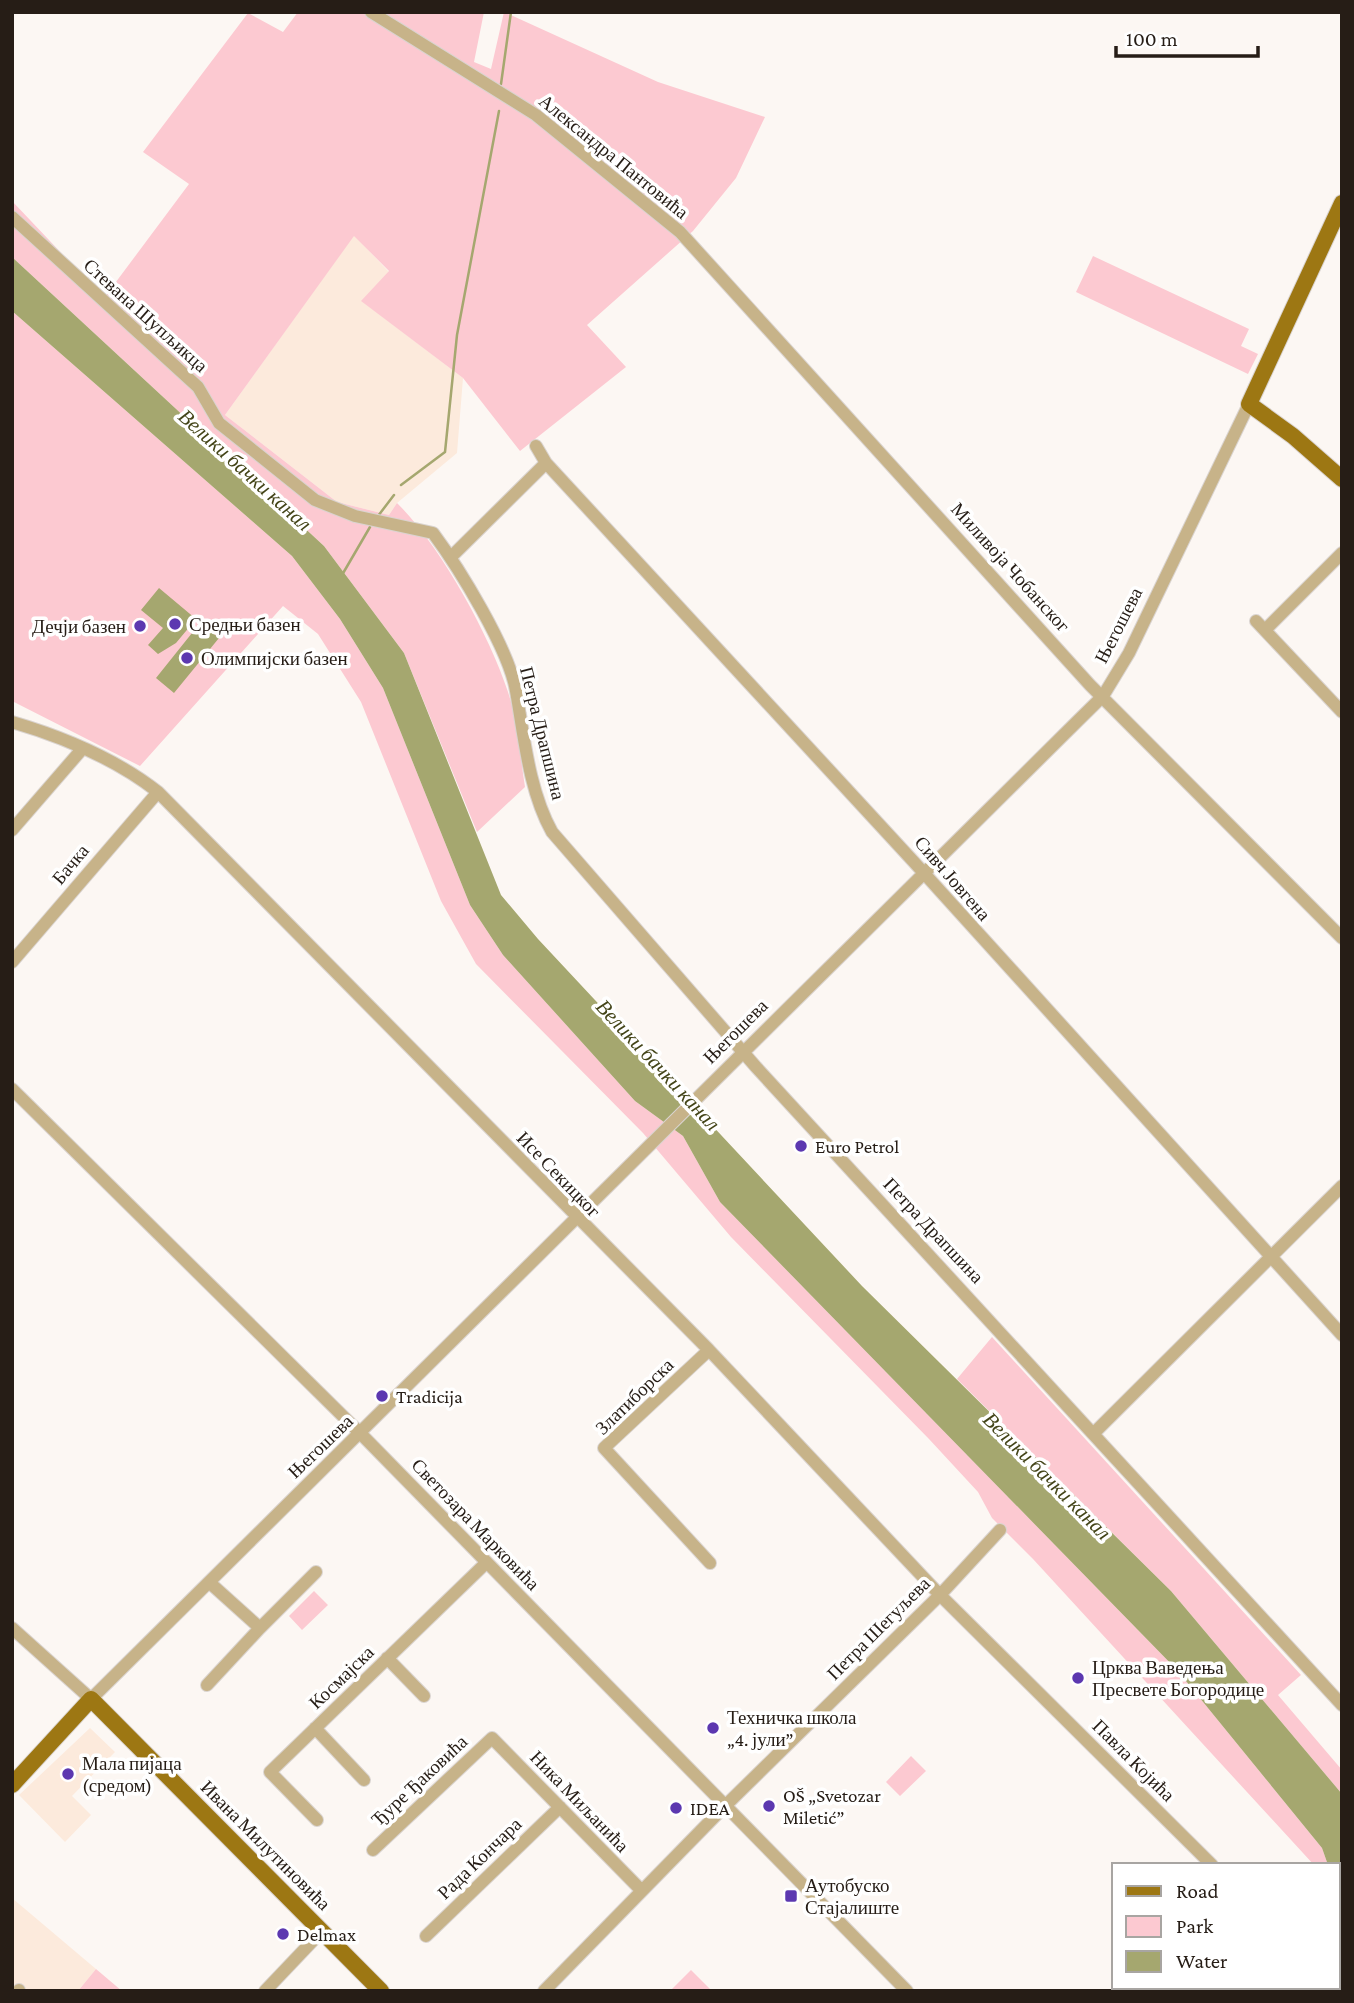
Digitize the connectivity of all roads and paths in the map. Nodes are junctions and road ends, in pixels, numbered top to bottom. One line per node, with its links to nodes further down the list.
1 (371, 12): 4 (street, Александра Пантовића)
2 (1342, 203): 5 (main road, Његошева)
3 (12, 217): 9 (street, Стевана Шупљикца)
4 (690, 243): 12 (street, Миливоја Чобанског)
5 (1249, 404): 8 (main road); 12 (street, Његошева)
6 (536, 446): 7 (street, Сивч Јовгена)
7 (546, 463): 11 (street); 18 (street, Сивч Јовгена)
8 (1342, 478)
9 (433, 533): 11 (street, Петра Драпшина)
10 (1342, 553): 13 (street)
11 (450, 557): 21 (street, Петра Драпшина)
12 (1103, 696): 18 (street, Његошева); 19 (street, Миливоја Чобанског)
13 (1342, 712)
14 (12, 722): 15 (street, Исе Секицког)
15 (83, 748): 16 (street, Исе Секицког); 17 (street)
16 (153, 788): 20 (street, Бачка); 24 (street, Исе Секицког)
17 (12, 830)
18 (923, 874): 21 (street, Његошева); 25 (street, Сивч Јовгена)
19 (1342, 938)
20 (12, 962)
21 (744, 1052): 24 (street, Његошева); 28 (street, Петра Драпшина)
22 (12, 1089): 29 (street, Светозара Марковића)
23 (1342, 1186): 25 (street)
24 (576, 1218): 27 (street, Исе Секицког); 29 (street, Његошева)
25 (1271, 1256): 26 (street, Сивч Јовгена); 28 (street)
26 (1342, 1335)
27 (709, 1350): 32 (street, Златиборска); 35 (street, Исе Секицког)
28 (1094, 1433): 42 (street, Петра Драпшина)
29 (362, 1434): 31 (street, Светозара Марковића); 34 (street, Његошева)
30 (1000, 1530): 35 (street, Петра Шегуљева)
31 (486, 1563): 38 (street, Космајска); 48 (street, Светозара Марковића)
32 (710, 1563)
33 (316, 1572): 37 (street)
34 (209, 1583): 37 (street); 41 (street, Његошева)
35 (940, 1595): 48 (street, Петра Шегуљева); 51 (street, Павла Којића)
36 (12, 1628): 41 (street)
37 (260, 1628): 39 (street)
38 (387, 1658): 40 (street); 43 (street, Космајска)
39 (207, 1685)
40 (424, 1696)
41 (92, 1699): 46 (main road, Његошева); 53 (main road, Ивана Милутиновића)
42 (1342, 1706)
43 (315, 1728): 45 (street); 49 (street, Космајска)
44 (492, 1738): 47 (street, Ника Миљанића); 50 (street, Ђуре Ђаковића)
45 (365, 1780)
46 (12, 1785)
47 (560, 1807): 52 (street, Ника Миљанића); 54 (street, Рада Кончара)
48 (724, 1807): 52 (street, Петра Шегуљева); 58 (street, Светозара Марковића)
49 (317, 1820)
50 (373, 1850)
51 (1210, 1863)
52 (642, 1891): 57 (street, Петра Шегуљева)
53 (322, 1931): 55 (street); 56 (main road, Ивана Милутиновића)
54 (426, 1936)
55 (265, 1991)
56 (381, 1991)
57 (544, 1991)
58 (907, 1991)

